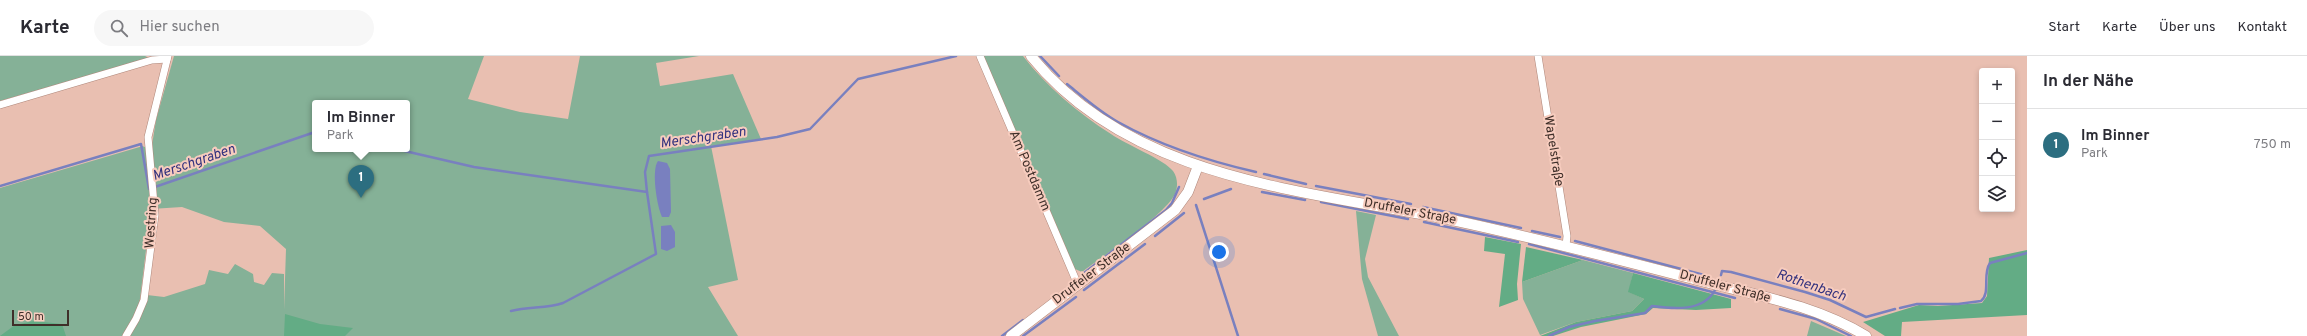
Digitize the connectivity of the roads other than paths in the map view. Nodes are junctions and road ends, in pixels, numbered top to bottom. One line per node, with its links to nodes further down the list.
1 (980, 56): 8 (street, Am Postdamm)
2 (1031, 56): 6 (street)
3 (1538, 56): 7 (street, Wapelstraße)
4 (168, 58): 5 (street, Westring); 9 (street, Westring)
5 (0, 105)
6 (1198, 166): 7 (street, Druffeler Straße); 8 (street, Druffeler Straße)
7 (1566, 246): 11 (street, Druffeler Straße)
8 (1078, 285): 10 (street, Druffeler Straße)
9 (126, 336)
10 (1011, 336)
11 (1866, 336)

